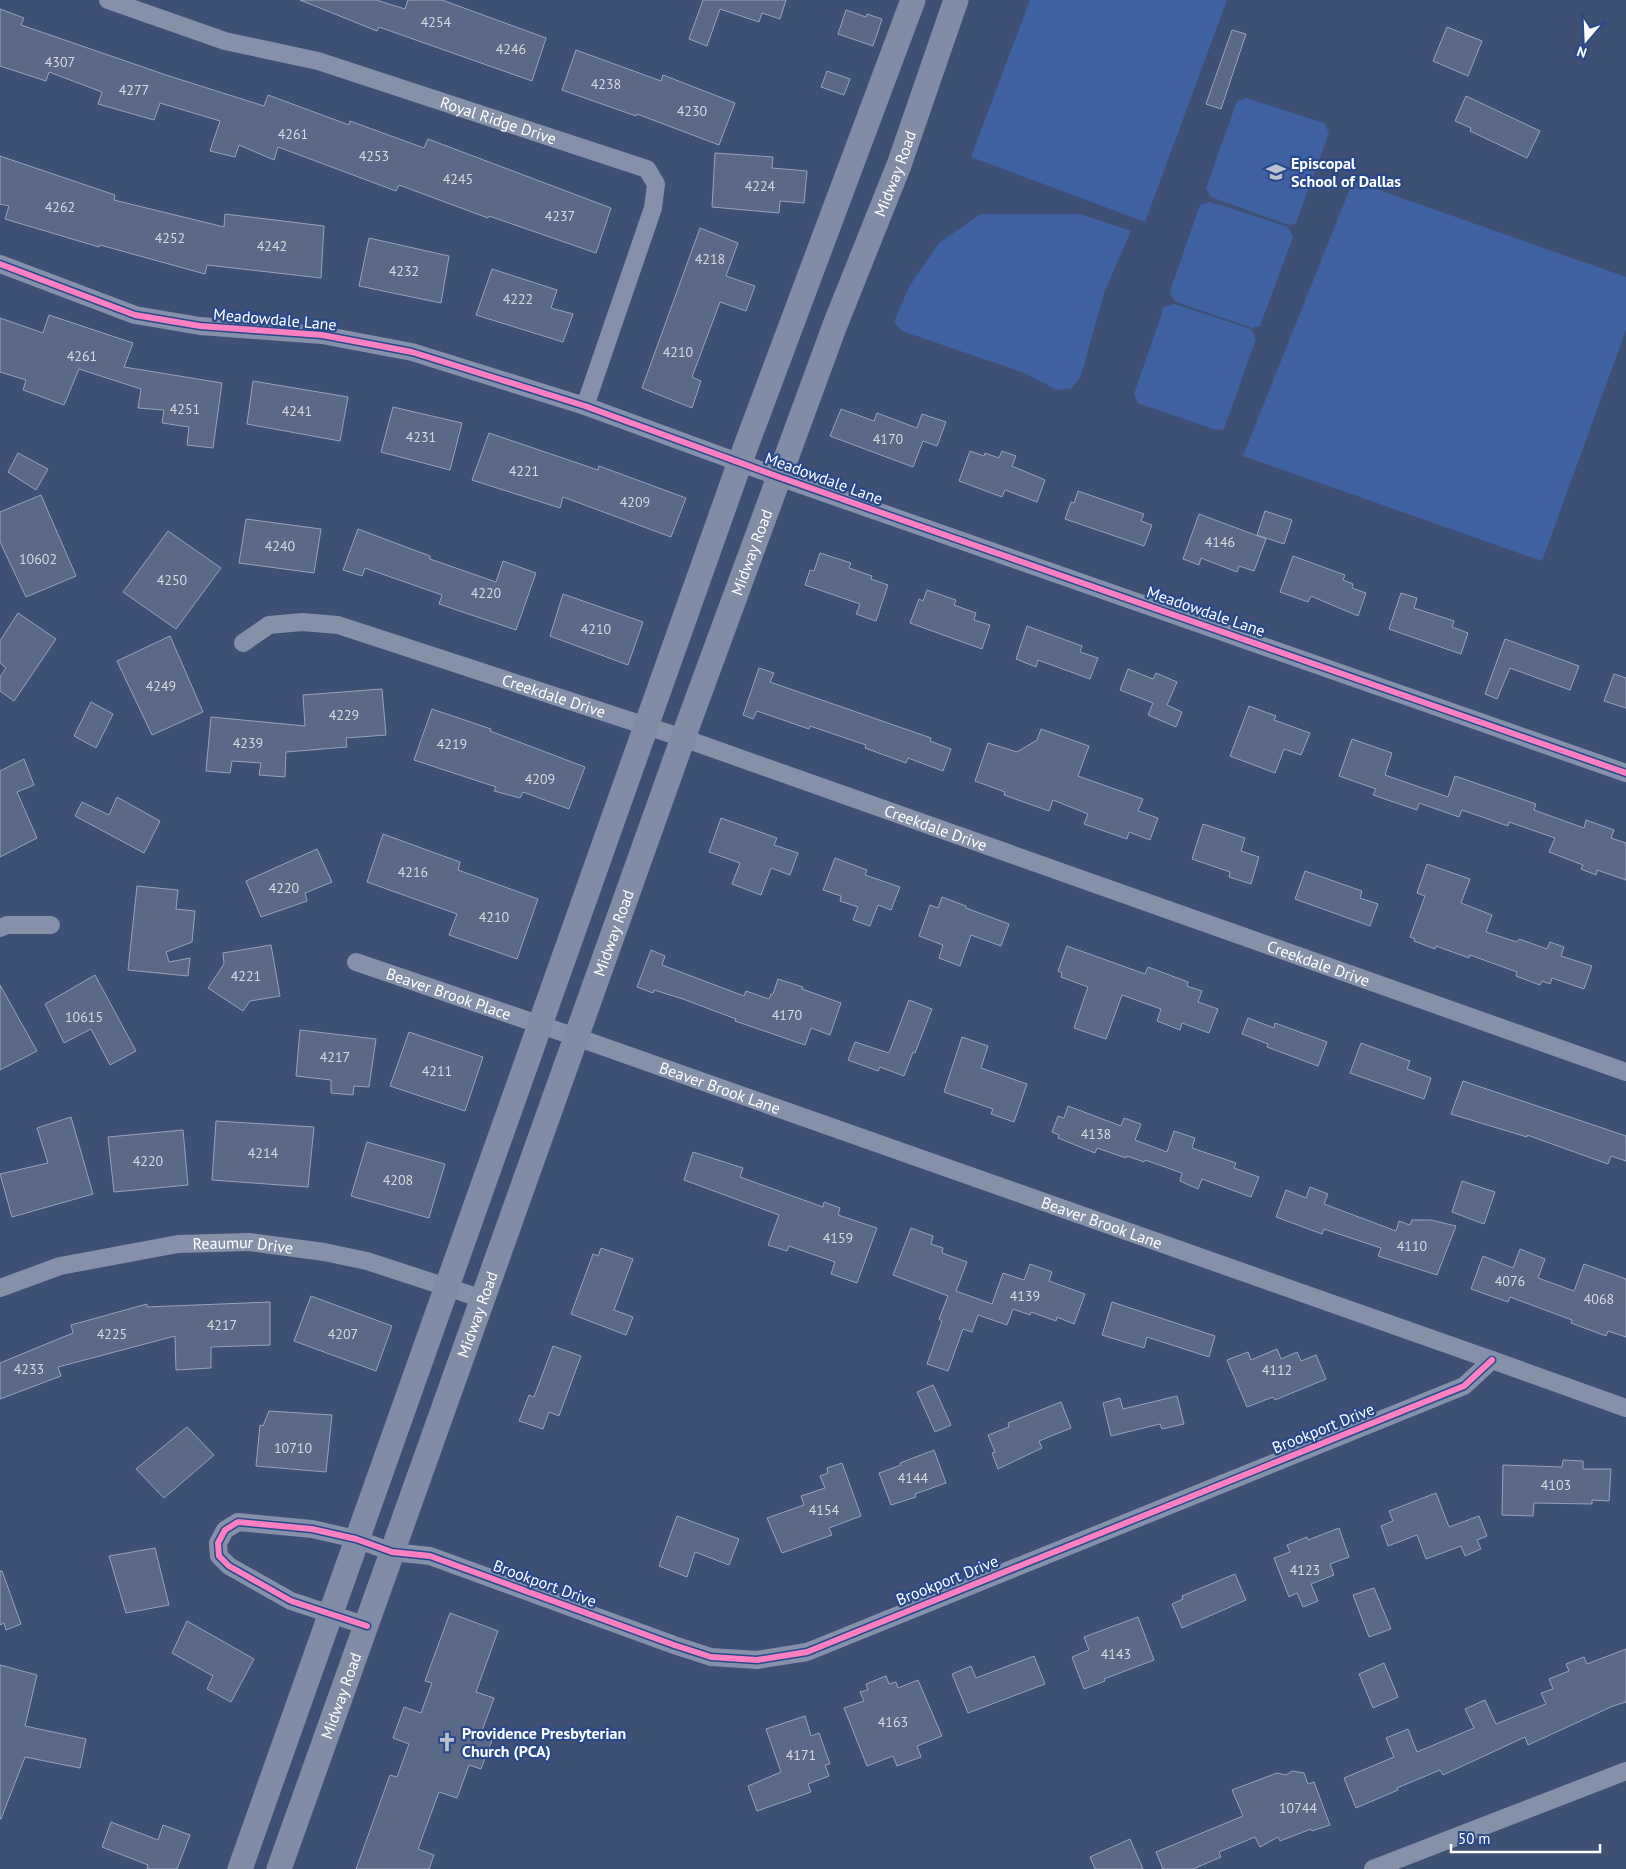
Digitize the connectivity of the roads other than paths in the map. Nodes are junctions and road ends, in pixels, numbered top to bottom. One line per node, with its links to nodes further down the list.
1 (108, 0): 5 (street, Royal Ridge Drive)
2 (913, 0): 6 (main road)
3 (956, 0): 7 (main road, Midway Road)
4 (0, 264): 5 (street, Meadowdale Lane)
5 (585, 406): 6 (street, Meadowdale Lane)
6 (740, 462): 7 (street, Meadowdale Lane); 9 (main road)
7 (779, 477): 10 (main road, Midway Road); 11 (street, Meadowdale Lane)
8 (243, 643): 9 (street, Creekdale Drive)
9 (647, 726): 10 (street, Creekdale Drive); 15 (main road)
10 (683, 738): 16 (main road, Midway Road); 17 (street, Creekdale Drive)
11 (1626, 773)
12 (50, 925): 13 (street)
13 (0, 928)
14 (356, 962): 15 (street, Beaver Brook Place)
15 (540, 1026): 16 (street, Beaver Brook Place); 18 (main road)
16 (576, 1038): 20 (main road, Midway Road); 21 (street, Beaver Brook Lane)
17 (1626, 1072)
18 (447, 1286): 19 (street, Reaumur Drive); 20 (street, Reaumur Drive); 23 (main road)
19 (0, 1288)
20 (483, 1299): 24 (main road, Midway Road)
21 (1492, 1360): 22 (street, Beaver Brook Lane); 24 (street, Brookport Drive)
22 (1626, 1408)
23 (356, 1539): 24 (street, Brookport Drive); 25 (main road); 25 (street, Brookport Drive)
24 (392, 1552): 26 (main road, Midway Road)
25 (330, 1614): 26 (street, Brookport Drive); 28 (main road)
26 (367, 1626): 29 (main road, Midway Road)
27 (1626, 1771): 30 (street)
28 (240, 1869)
29 (279, 1869)
30 (1373, 1869)

